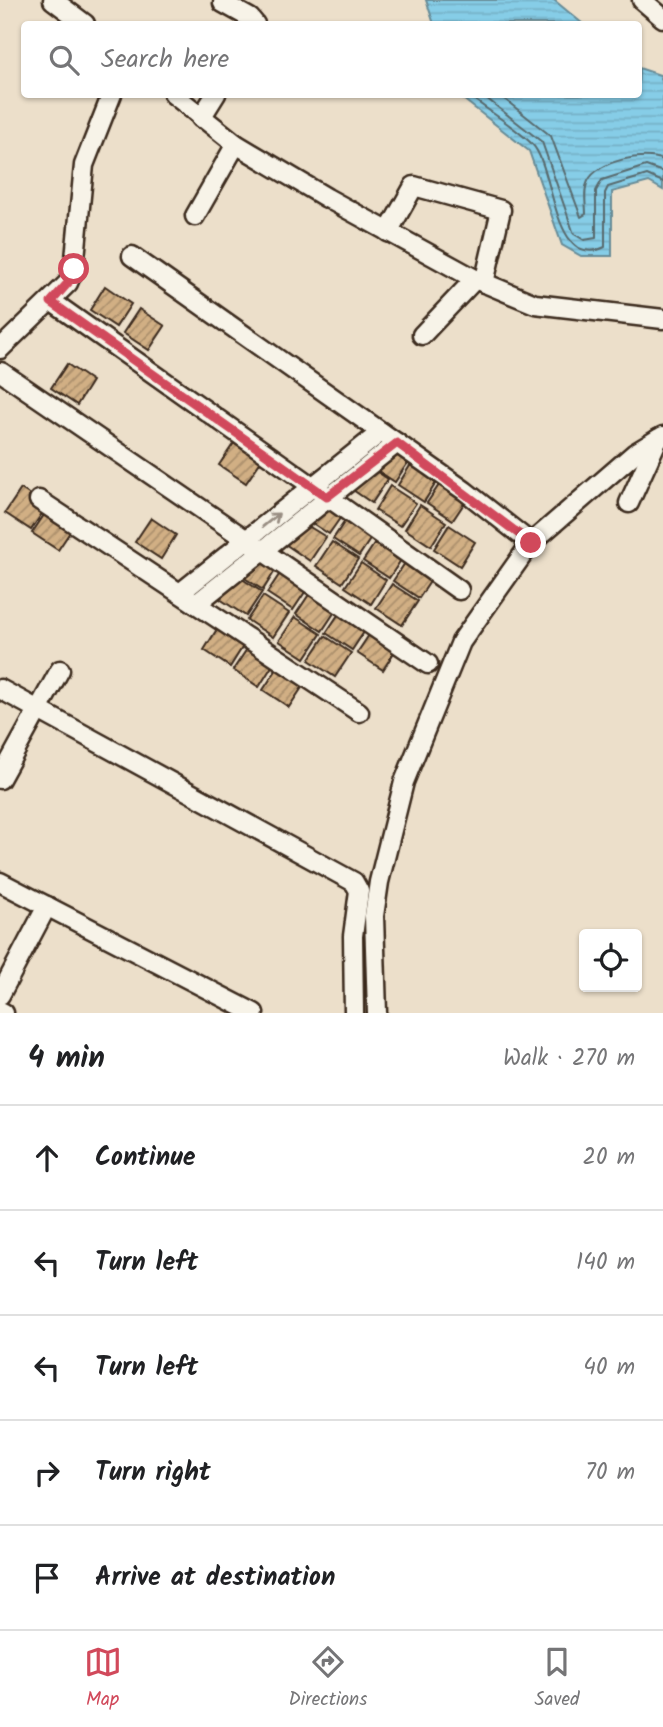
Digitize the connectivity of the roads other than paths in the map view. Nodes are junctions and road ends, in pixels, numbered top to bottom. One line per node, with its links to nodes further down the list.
1 (53, 0): 5 (street)
2 (642, 0): 4 (street)
3 (223, 3): 6 (street)
4 (663, 18)
5 (81, 21)
6 (252, 21)
7 (110, 98): 16 (street)
8 (178, 98): 10 (street)
9 (214, 98): 10 (street)
10 (201, 118): 11 (street)
11 (236, 144): 12 (street); 13 (street)
12 (195, 216)
13 (388, 232): 15 (street); 15 (street)
14 (131, 256): 21 (street)
15 (479, 281): 17 (street); 18 (street)
16 (51, 302): 19 (street); 24 (street)
17 (663, 319)
18 (422, 335)
19 (0, 349)
20 (1, 372): 28 (street)
21 (380, 432): 23 (street); 24 (street)
22 (661, 438): 26 (street); 27 (street)
23 (397, 443): 24 (street); 27 (street)
24 (320, 492): 28 (street); 29 (street)
25 (40, 500): 30 (street)
26 (629, 503)
27 (531, 543): 43 (street)
28 (254, 545): 30 (street); 31 (street); 32 (street)
29 (459, 590)
30 (180, 593): 31 (street)
31 (196, 604): 36 (street)
32 (428, 664)
33 (60, 670): 35 (street)
34 (0, 689): 35 (street)
35 (38, 710): 37 (street); 42 (street)
36 (359, 712)
37 (0, 779)
38 (0, 882): 39 (street)
39 (47, 906): 40 (street); 41 (street)
40 (0, 995)
41 (254, 1013)
42 (354, 1013)
43 (377, 1013)

